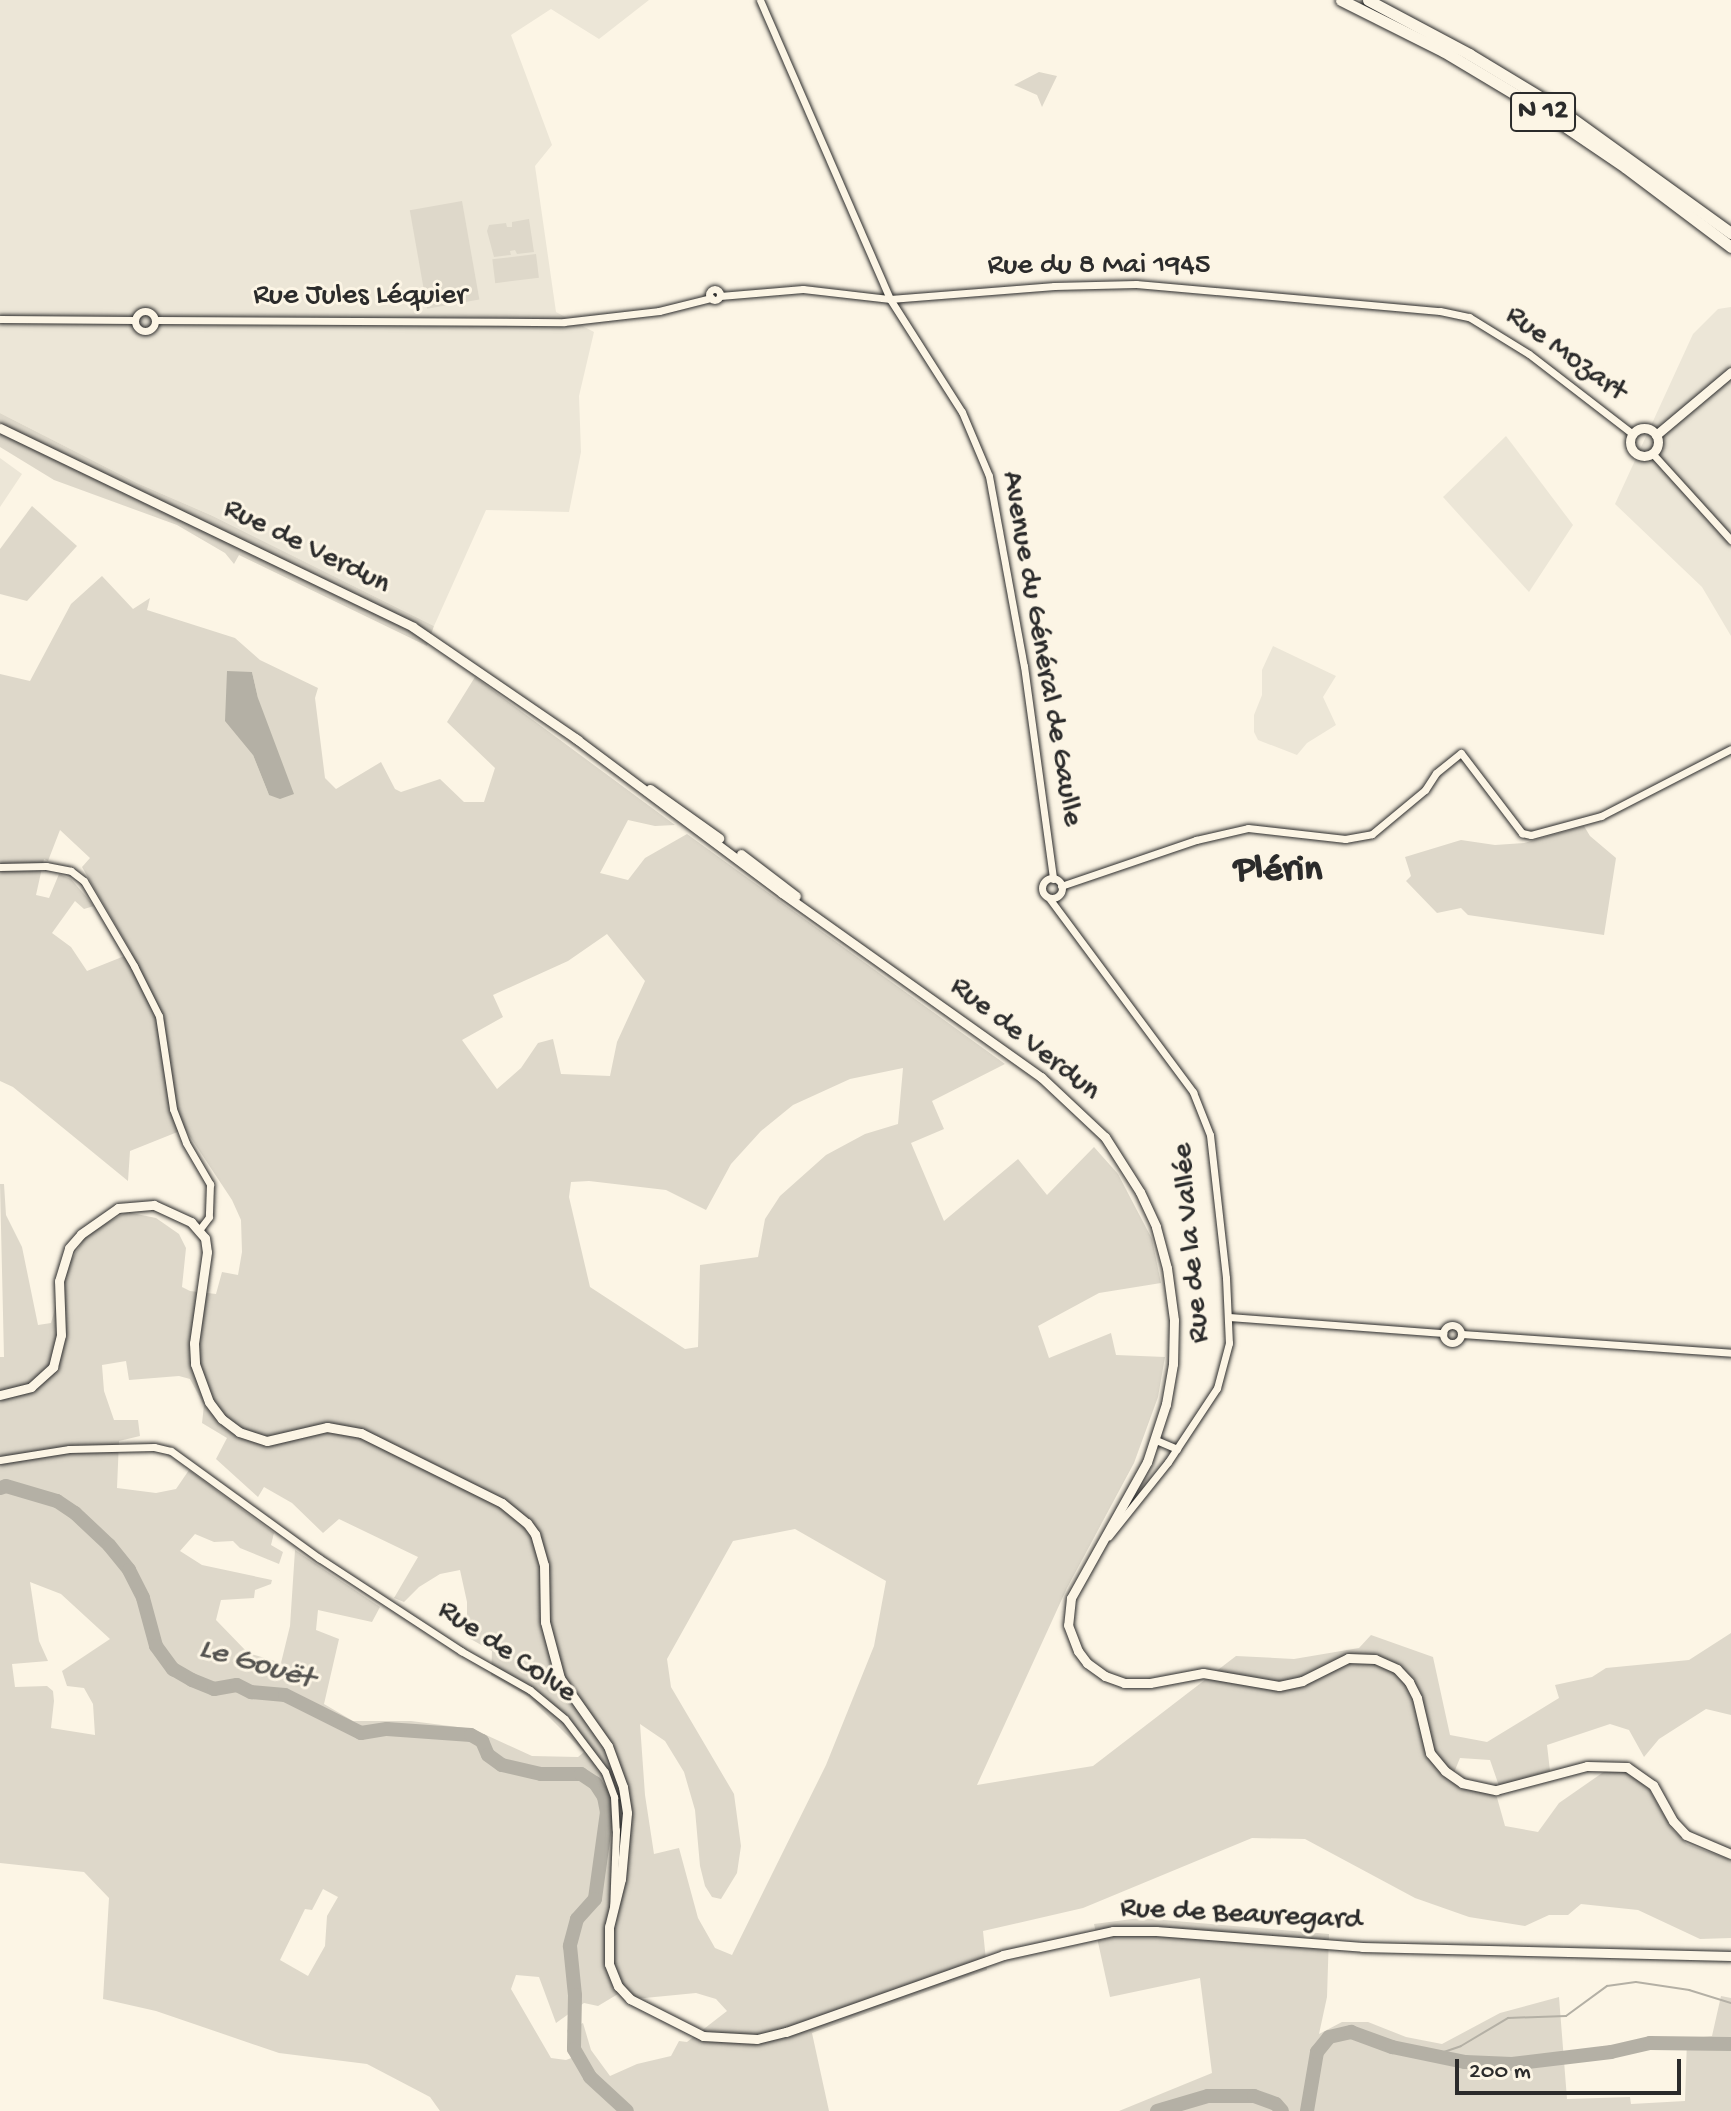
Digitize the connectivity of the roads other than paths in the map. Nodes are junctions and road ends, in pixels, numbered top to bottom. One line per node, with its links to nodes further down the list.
1 (760, 0): 7 (street, Avenue du Général de Gaulle)
2 (1341, 0): 5 (highway, N 12)
3 (1368, 0): 4 (highway, N 12)
4 (1731, 233)
5 (1731, 247)
6 (720, 296): 7 (street, Rue du 8 Mai 1945); 11 (street, Rue Jules Léquier)
7 (890, 299): 8 (street, Rue du 8 Mai 1945); 20 (street, Avenue du Général de Gaulle)
8 (1469, 317): 14 (street, Rue Mozart)
9 (0, 319): 10 (street)
10 (135, 320): 11 (street, Rue Jules Léquier); 11 (street, Rue Jules Léquier)
11 (155, 320)
12 (1731, 372): 15 (main road)
13 (0, 428): 29 (main road, Rue de Verdun)
14 (1633, 434): 15 (main road); 16 (main road)
15 (1656, 435): 16 (main road)
16 (1652, 453): 17 (street)
17 (1731, 540)
18 (1731, 749): 21 (street)
19 (0, 867): 23 (street)
20 (1053, 879): 21 (street); 22 (street, Avenue du Général de Gaulle)
21 (1061, 886): 22 (street)
22 (1053, 897): 24 (street, Rue de la Vallée)
23 (200, 1229): 28 (main road); 34 (main road, Rue de Beauregard)
24 (1229, 1317): 25 (street); 30 (street, Rue de la Vallée)
25 (1443, 1333): 26 (street); 26 (street)
26 (1462, 1334): 27 (street)
27 (1731, 1353)
28 (0, 1395)
29 (1156, 1440): 30 (street); 32 (main road, Rue de Verdun)
30 (1177, 1449): 32 (street, Rue de la Vallée)
31 (0, 1460): 34 (street, Rue de Colve)
32 (1100, 1547): 33 (main road, Rue de Verdun)
33 (1731, 1854)
34 (614, 1912): 35 (main road, Rue de Beauregard)
35 (1731, 1956)

